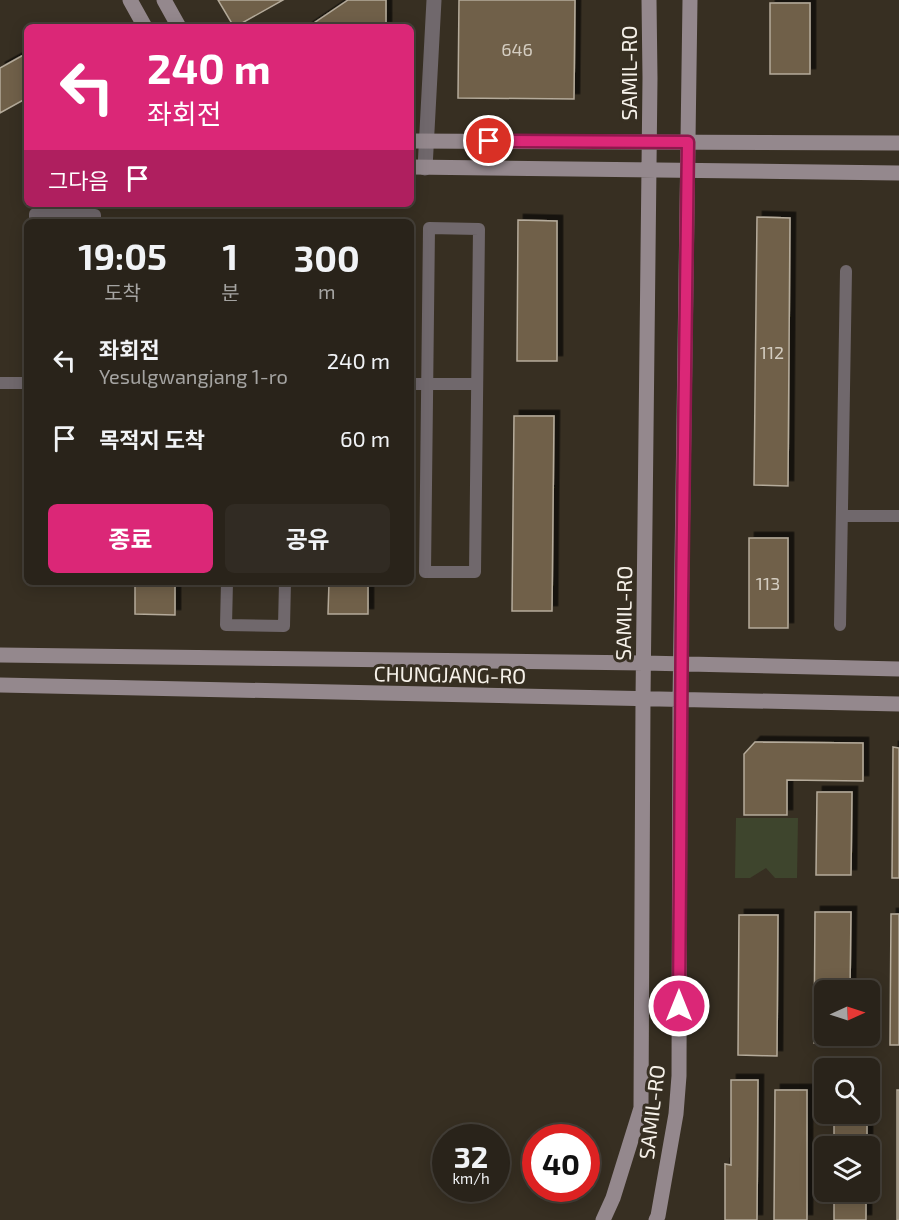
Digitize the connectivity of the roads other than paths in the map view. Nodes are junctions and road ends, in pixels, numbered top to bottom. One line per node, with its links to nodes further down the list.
1 (130, 0): 6 (street)
2 (164, 0): 7 (street)
3 (434, 0): 9 (street)
4 (649, 0): 10 (street, SAMIL-RO)
5 (690, 0): 11 (street, SAMIL-RO)
6 (143, 24)
7 (177, 24)
8 (414, 141): 9 (street)
9 (427, 141): 10 (street); 13 (street)
10 (648, 141): 11 (street); 14 (street, SAMIL-RO)
11 (688, 142): 12 (street); 15 (street, SAMIL-RO)
12 (899, 143)
13 (418, 168): 14 (street)
14 (648, 170): 15 (street); 31 (street, SAMIL-RO)
15 (689, 171): 16 (street); 32 (street, SAMIL-RO)
16 (899, 173)
17 (35, 219): 18 (lane)
18 (95, 219)
19 (846, 271): 25 (lane)
20 (0, 383): 21 (lane)
21 (24, 383)
22 (414, 384): 23 (lane)
23 (427, 384): 24 (lane); 24 (lane); 24 (lane)
24 (477, 384)
25 (842, 516): 26 (lane); 29 (lane)
26 (899, 516)
27 (227, 585): 28 (lane)
28 (285, 585)
29 (840, 625)
30 (0, 655): 31 (street, CHUNGJANG-RO)
31 (644, 663): 32 (street, CHUNGJANG-RO); 35 (street, SAMIL-RO)
32 (681, 664): 33 (street, CHUNGJANG-RO); 36 (street, SAMIL-RO)
33 (899, 669)
34 (0, 685): 35 (street, CHUNGJANG-RO)
35 (643, 699): 36 (street, CHUNGJANG-RO); 38 (street, SAMIL-RO)
36 (681, 701): 37 (street, CHUNGJANG-RO); 39 (street, SAMIL-RO)
37 (899, 704)
38 (603, 1220)
39 (656, 1220)

